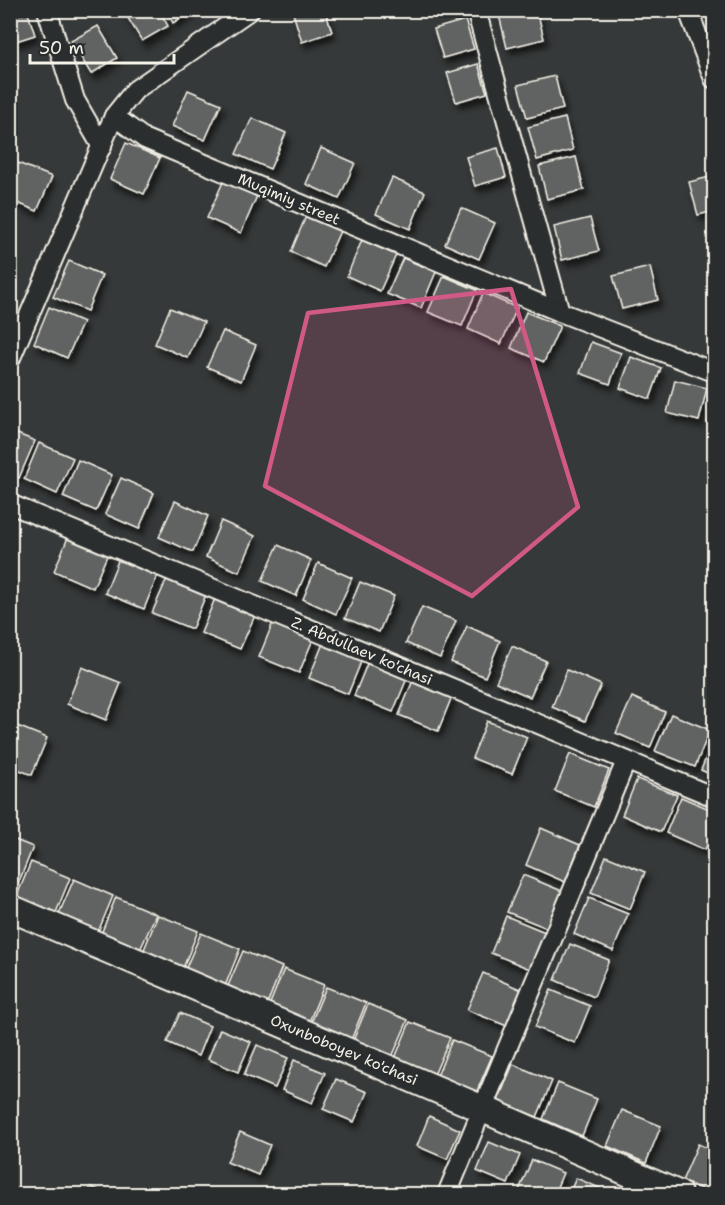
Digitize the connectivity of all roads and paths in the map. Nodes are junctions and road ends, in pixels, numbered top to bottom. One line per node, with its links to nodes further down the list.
1 (48, 10): 7 (street)
2 (250, 10): 6 (street)
3 (476, 10): 8 (street)
4 (688, 10): 5 (street)
5 (714, 79)
6 (114, 116): 7 (street); 8 (street, Muqimiy street)
7 (102, 147): 9 (street)
8 (560, 312): 10 (street, Muqimiy street)
9 (10, 360)
10 (714, 372)
11 (10, 504): 12 (street, Z. Abdullaev ko'chasi)
12 (626, 761): 13 (street, Z. Abdullaev ko'chasi); 15 (street)
13 (714, 797)
14 (10, 908): 15 (main road, Oxunboboyev ko'chasi)
15 (483, 1109): 16 (street); 17 (main road, Oxunboboyev ko'chasi)
16 (447, 1194)
17 (678, 1194)

